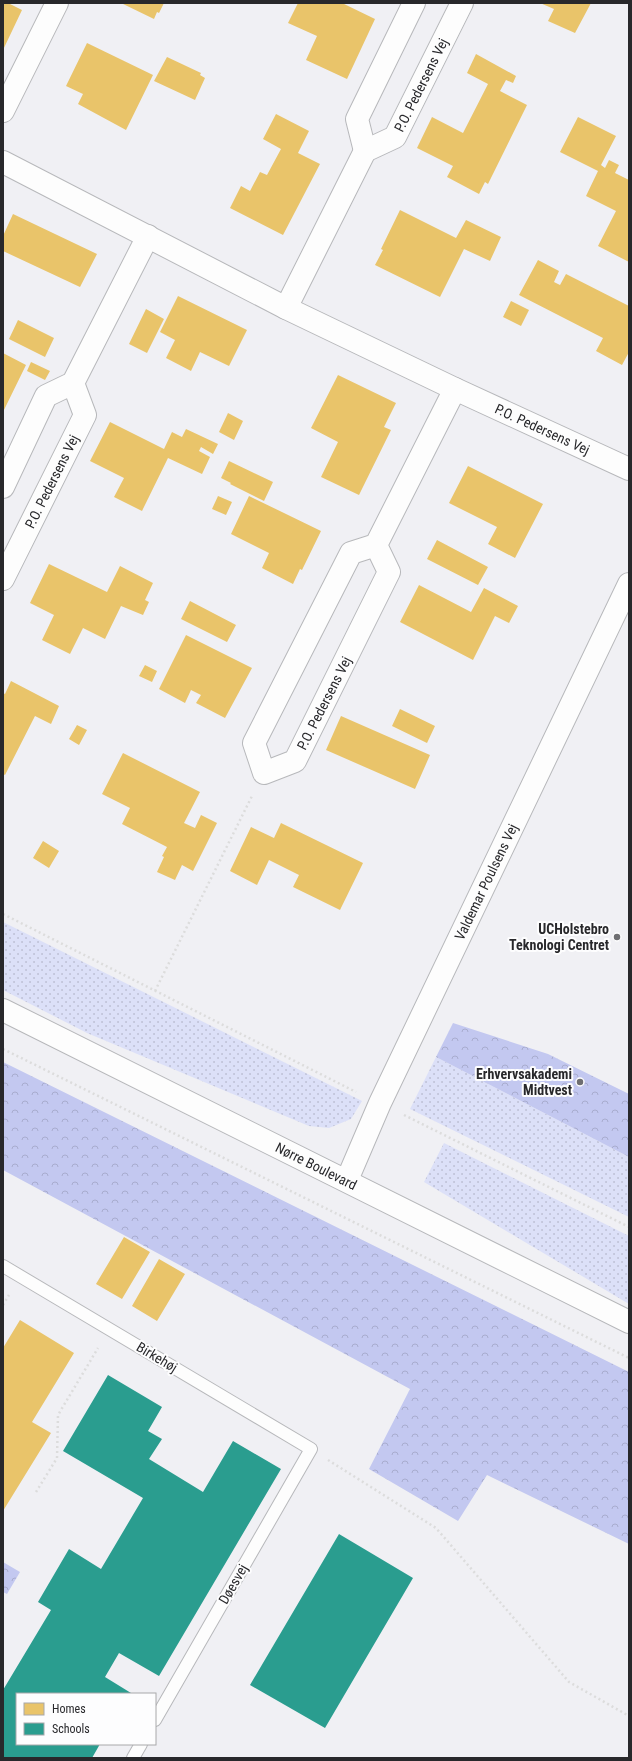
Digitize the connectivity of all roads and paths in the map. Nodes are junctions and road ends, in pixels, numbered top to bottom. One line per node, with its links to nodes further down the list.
1 (57, 3): 4 (street)
2 (414, 3): 5 (street)
3 (462, 3): 5 (street, P.O. Pedersens Vej)
4 (3, 111)
5 (365, 151): 8 (street)
6 (3, 162): 7 (street, P.O. Pedersens Vej)
7 (148, 236): 8 (street, P.O. Pedersens Vej); 9 (street)
8 (286, 308): 10 (street, P.O. Pedersens Vej)
9 (73, 383): 12 (street); 14 (street, P.O. Pedersens Vej)
10 (455, 389): 11 (street, P.O. Pedersens Vej); 13 (street)
11 (629, 469)
12 (3, 487)
13 (376, 545): 16 (street); 16 (street, P.O. Pedersens Vej)
14 (3, 579)
15 (629, 584): 21 (street, Valdemar Poulsens Vej)
16 (264, 773): 18 (path)
17 (3, 914): 18 (path)
18 (155, 991): 21 (path)
19 (3, 1010): 22 (street, Nørre Boulevard)
20 (3, 1049): 27 (path)
21 (380, 1103): 22 (street, Valdemar Poulsens Vej); 23 (path)
22 (347, 1180): 25 (street, Nørre Boulevard)
23 (629, 1227)
24 (3, 1266): 26 (lane, Birkehøj)
25 (629, 1322)
26 (110, 1329): 28 (lane, Birkehøj); 29 (path)
27 (629, 1358)
28 (311, 1449): 30 (path); 31 (lane, Døesvej)
29 (36, 1492)
30 (629, 1716)
31 (156, 1718)
32 (140, 1745): 33 (lane)
33 (133, 1758)

